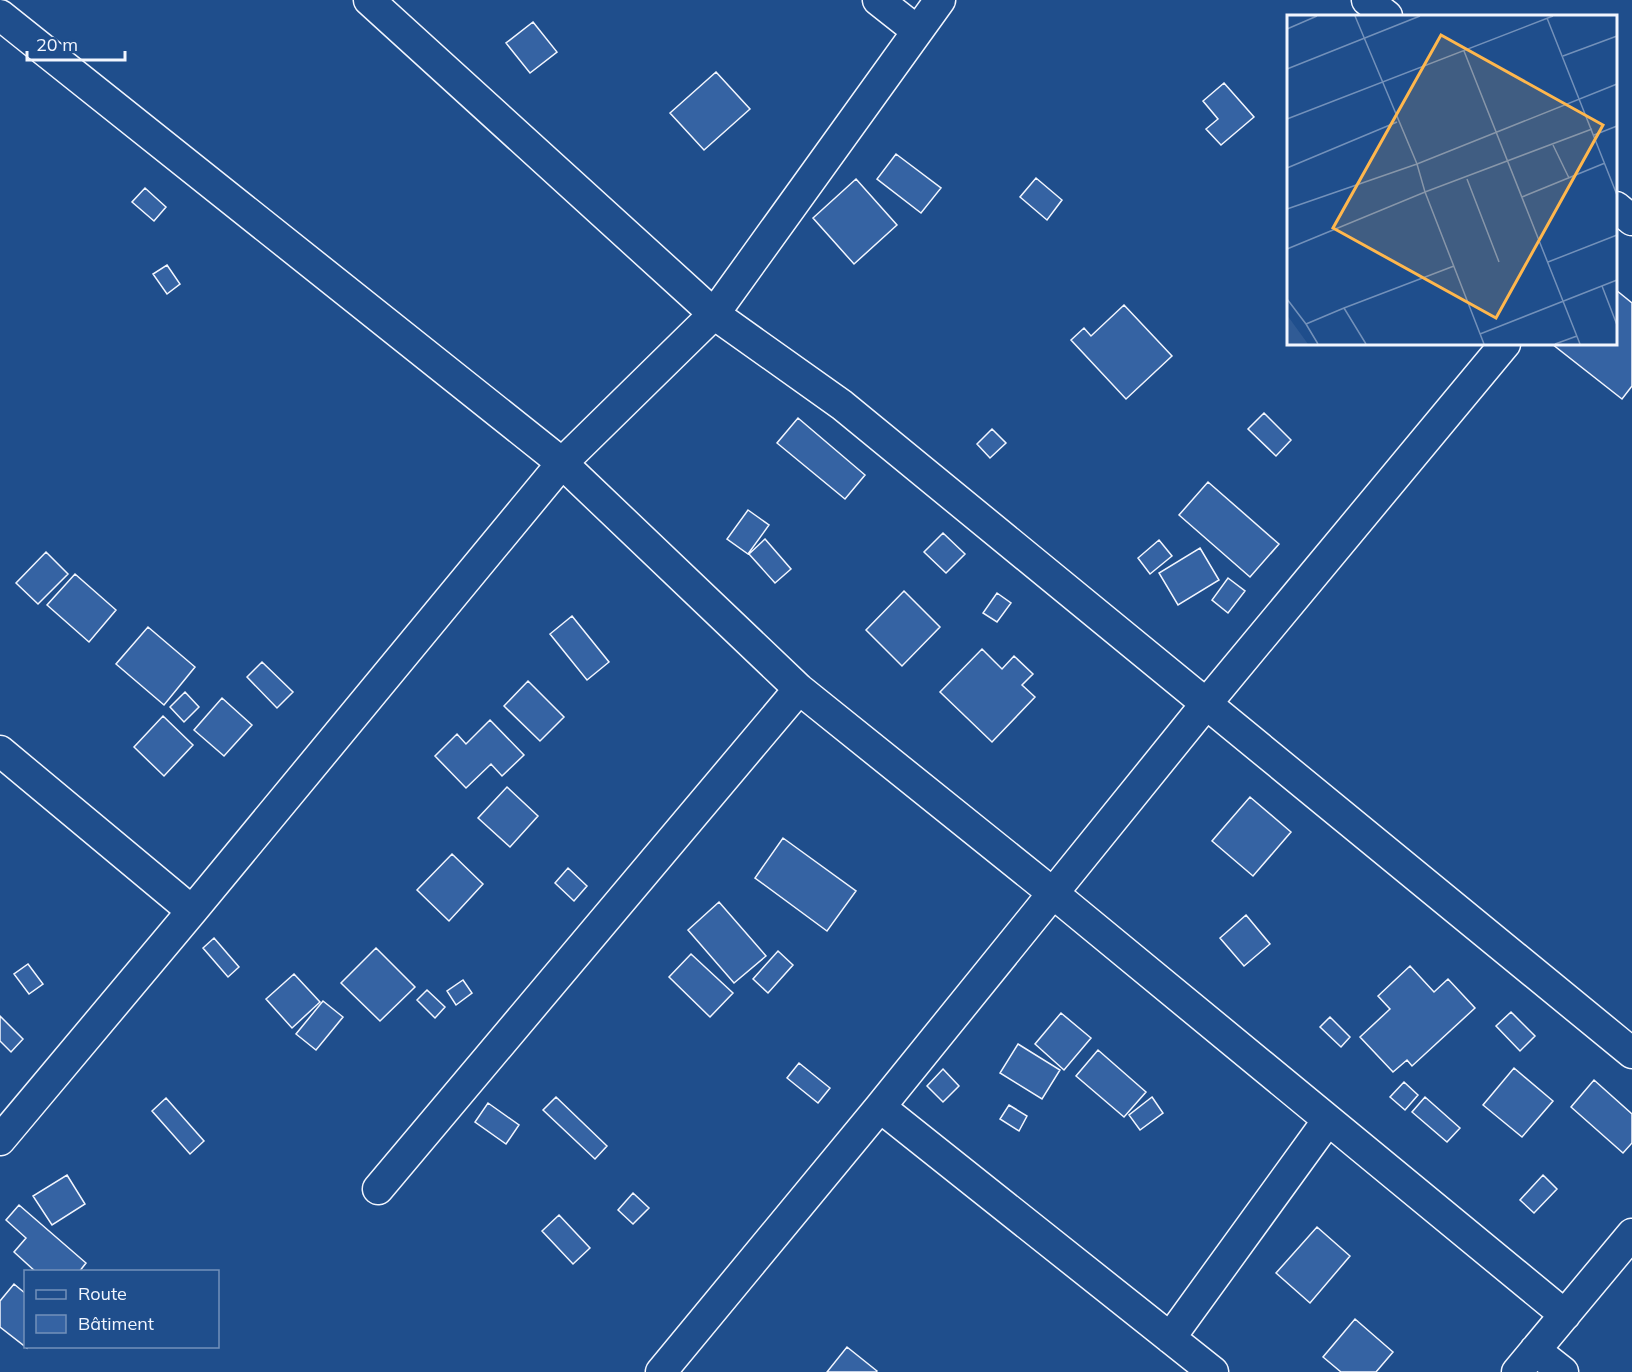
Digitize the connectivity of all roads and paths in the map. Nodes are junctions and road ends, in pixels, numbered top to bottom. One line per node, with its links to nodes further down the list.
1 (369, 0): 8 (street)
2 (878, 0): 7 (street)
3 (940, 0): 7 (street)
4 (1367, 0): 6 (street)
5 (0, 15): 10 (street)
6 (1386, 15)
7 (916, 30): 8 (street)
8 (714, 314): 10 (street); 12 (street)
9 (1504, 345): 12 (street)
10 (562, 463): 11 (street); 15 (street)
11 (799, 689): 14 (street); 20 (street)
12 (1206, 704): 14 (street); 16 (street)
13 (0, 751): 15 (street)
14 (1054, 894): 17 (street); 18 (street)
15 (192, 911): 19 (street)
16 (1632, 1053)
17 (880, 1107): 23 (street); 25 (street)
18 (1328, 1120): 22 (street); 23 (street)
19 (0, 1140)
20 (378, 1189)
21 (1632, 1234): 22 (street)
22 (1565, 1315): 24 (street)
23 (1170, 1338): 26 (street)
24 (1526, 1361): 27 (street)
25 (661, 1372)
26 (1213, 1372)
27 (1563, 1372)

